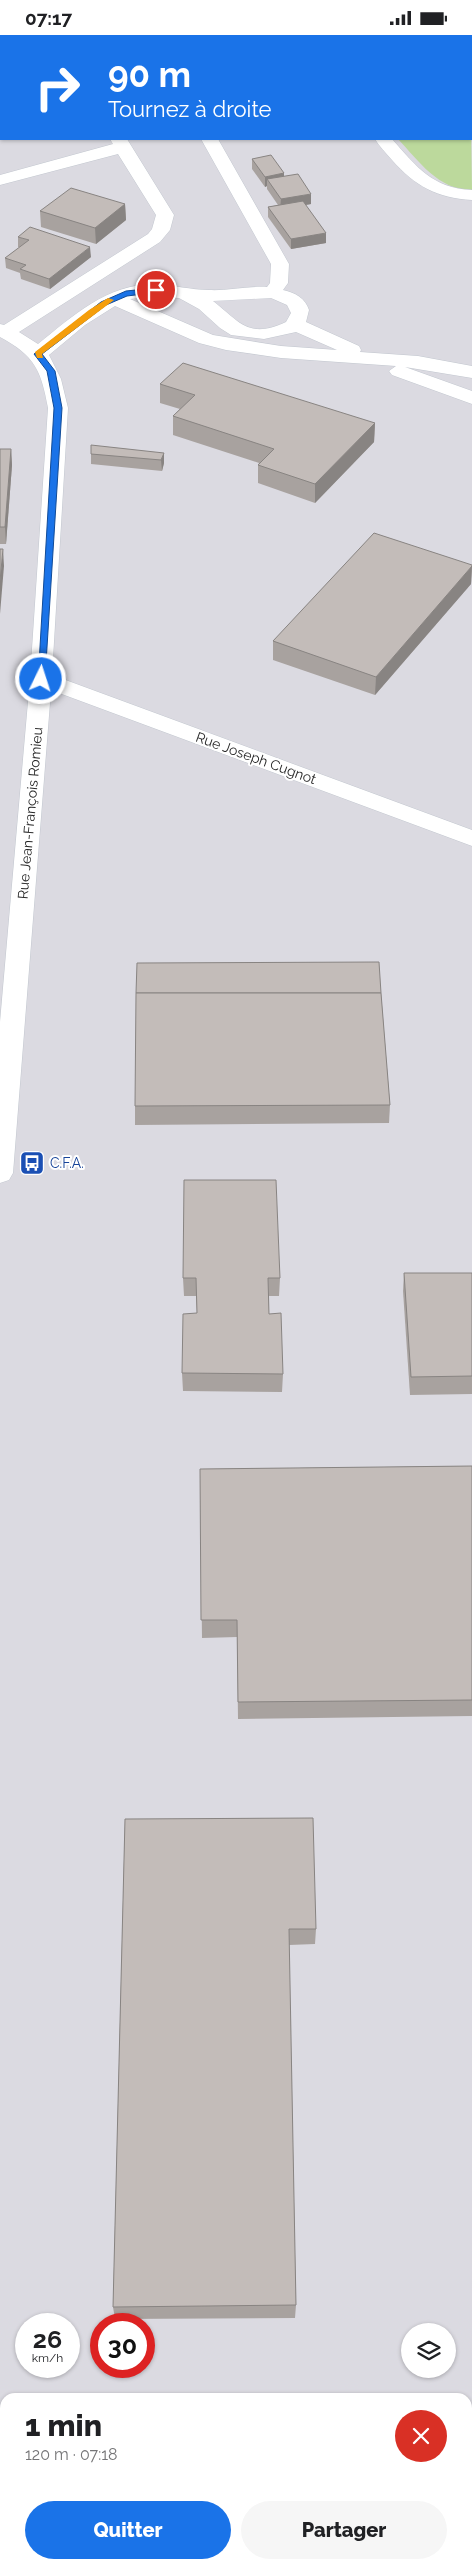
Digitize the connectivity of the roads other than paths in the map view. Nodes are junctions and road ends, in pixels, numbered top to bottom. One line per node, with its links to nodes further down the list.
1 (211, 140): 6 (street)
2 (384, 140): 5 (street)
3 (120, 143): 4 (street); 10 (street)
4 (0, 180)
5 (472, 195)
6 (272, 293): 7 (street); 9 (street)
7 (186, 295): 8 (street); 9 (street)
8 (113, 298): 11 (street); 12 (street)
9 (294, 324): 12 (street)
10 (3, 331): 11 (street, Rue Jean-François Romieu)
11 (38, 354): 15 (street, Rue Jean-François Romieu)
12 (369, 358): 13 (street); 14 (street)
13 (472, 372)
14 (472, 398)
15 (41, 679): 16 (street, Rue Joseph Cugnot); 17 (street, Rue Jean-François Romieu)
16 (472, 838)
17 (0, 1173)

